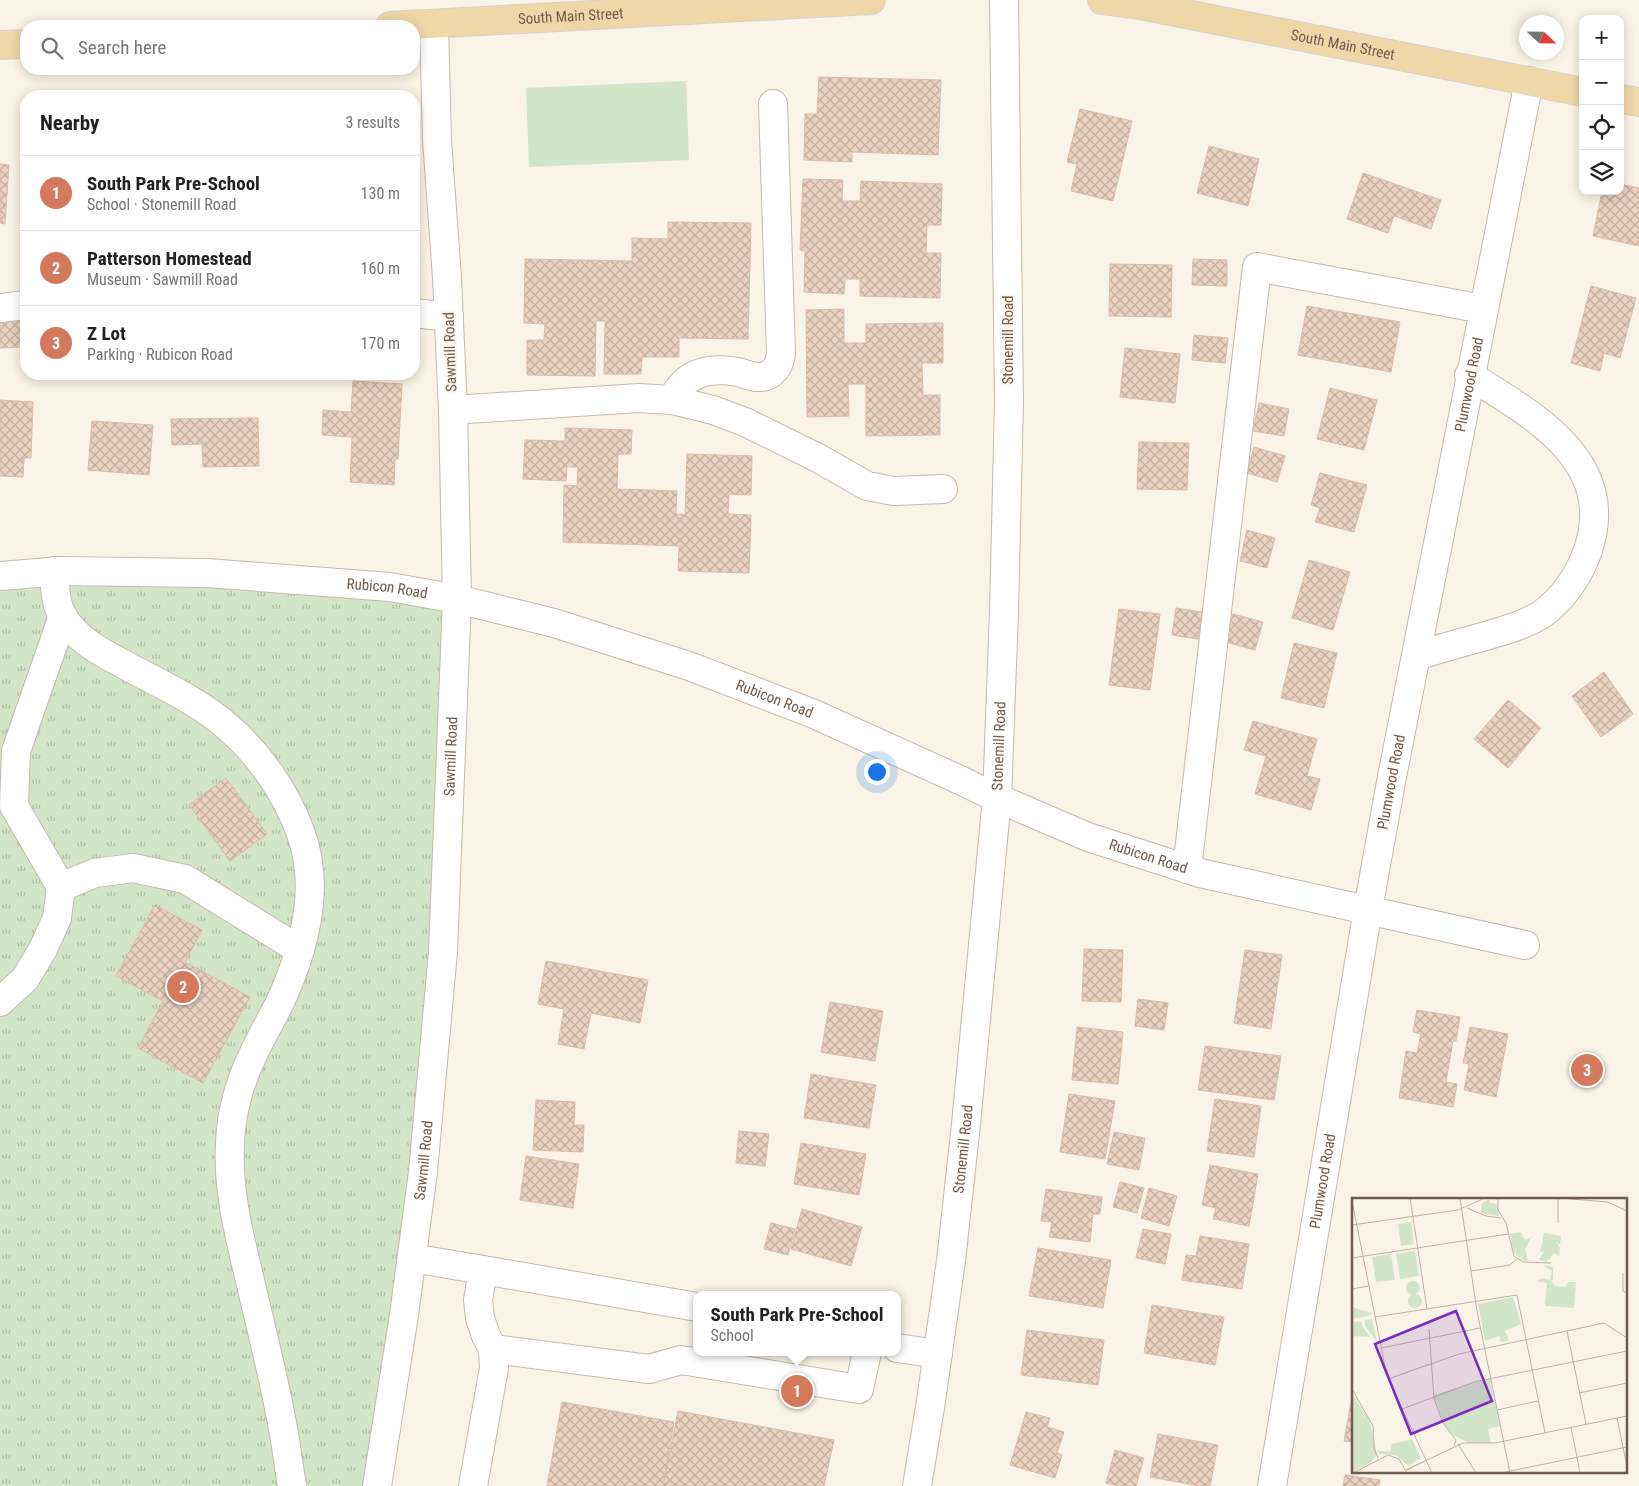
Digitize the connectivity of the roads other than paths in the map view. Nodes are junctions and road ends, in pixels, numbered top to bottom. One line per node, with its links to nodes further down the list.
1 (871, 0): 4 (main road, South Main Street)
2 (1004, 0): 27 (street, Stonemill Road)
3 (1102, 0): 8 (main road, South Main Street)
4 (434, 24): 5 (main road, South Main Street); 17 (street, Sawmill Road)
5 (420, 25)
6 (20, 44): 7 (main road)
7 (0, 46)
8 (1529, 81): 9 (main road, South Main Street); 15 (street, Plumwood Road)
9 (1579, 91)
10 (1624, 100): 11 (main road)
11 (1639, 102)
12 (773, 104): 19 (street)
13 (20, 306): 14 (street)
14 (0, 308)
15 (1483, 309): 18 (street, Plumwood Road); 28 (street)
16 (420, 314): 17 (street)
17 (449, 317): 20 (street, Sawmill Road)
18 (1470, 375): 26 (street, Plumwood Road); 26 (street)
19 (672, 400): 20 (street); 21 (street)
20 (453, 410): 24 (street, Sawmill Road)
21 (943, 489)
22 (54, 571): 23 (street, Rubicon Road); 24 (street, Rubicon Road); 25 (street)
23 (0, 576)
24 (457, 599): 27 (street, Rubicon Road); 34 (street, Sawmill Road)
25 (63, 616): 29 (street); 32 (street)
26 (1416, 656): 30 (street, Plumwood Road)
27 (997, 798): 28 (street, Rubicon Road); 39 (street, Stonemill Road)
28 (1187, 869): 30 (street, Rubicon Road)
29 (61, 888): 32 (street); 33 (street)
30 (1368, 909): 31 (street, Rubicon Road); 45 (street, Plumwood Road)
31 (1525, 945)
32 (300, 950): 41 (street)
33 (0, 1002)
34 (412, 1258): 35 (street); 42 (street, Sawmill Road)
35 (483, 1270): 36 (street); 37 (street)
36 (693, 1306)
37 (493, 1349): 40 (street); 43 (street)
38 (901, 1349): 39 (street)
39 (938, 1354): 44 (street, Stonemill Road)
40 (866, 1356)
41 (292, 1486)
42 (377, 1486)
43 (473, 1486)
44 (917, 1486)
45 (1272, 1486)

